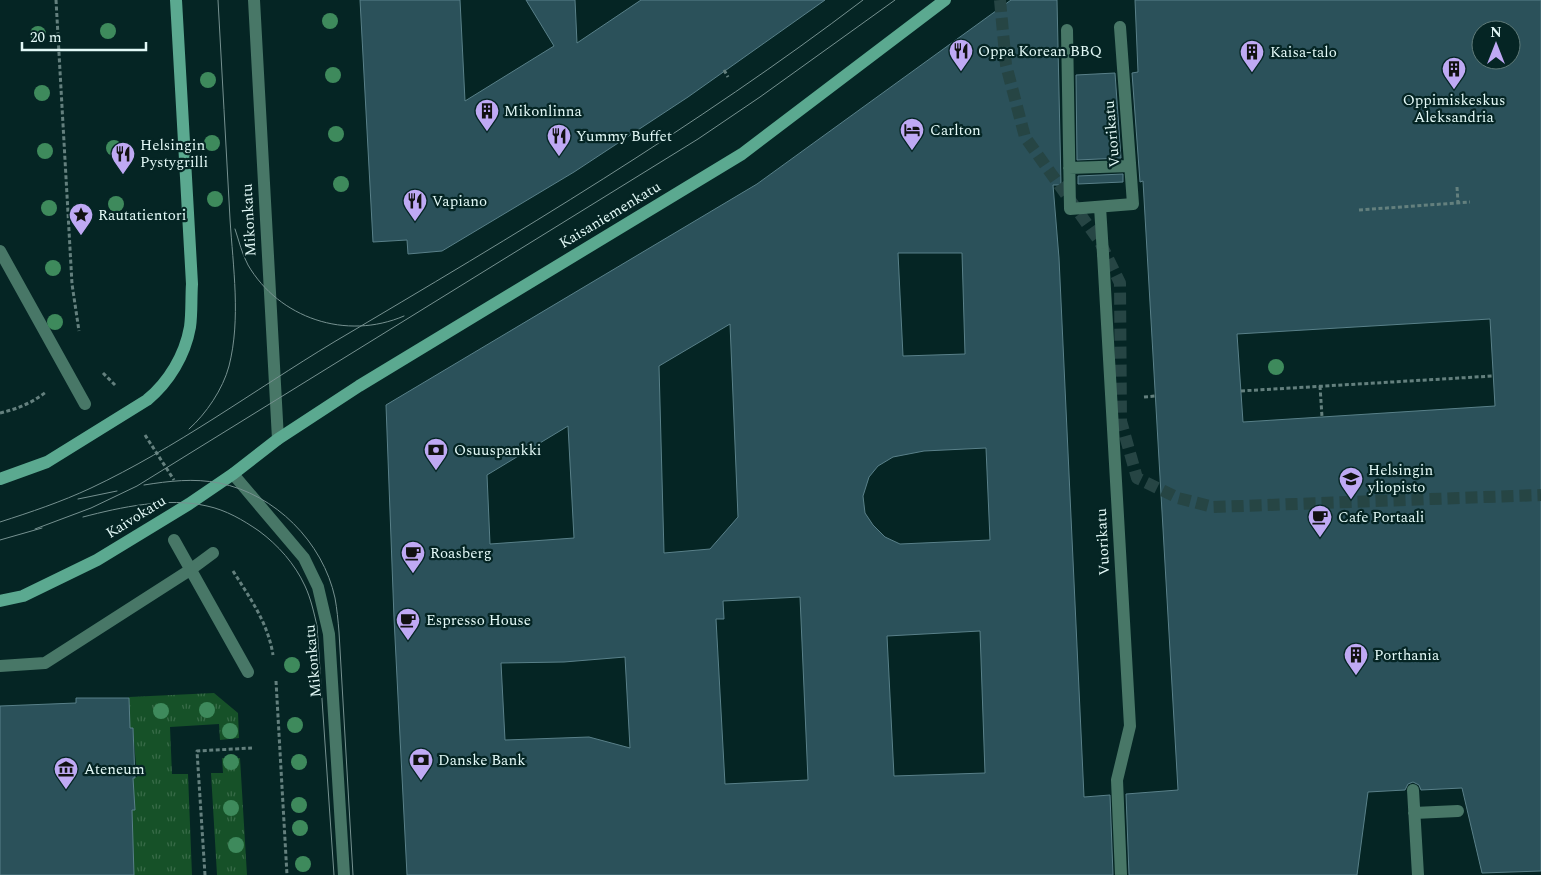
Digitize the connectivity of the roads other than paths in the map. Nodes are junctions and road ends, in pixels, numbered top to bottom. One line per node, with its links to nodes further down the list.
1 (176, 0): 13 (main road)
2 (254, 0): 11 (street, Mikonkatu)
3 (945, 0): 11 (main road, Kaisaniemenkatu)
4 (1120, 28): 6 (street, Vuorikatu)
5 (1067, 30): 7 (street, Vuorikatu)
6 (1130, 166): 7 (street); 8 (street, Vuorikatu)
7 (1069, 168): 8 (street, Vuorikatu)
8 (1100, 206): 24 (street, Vuorikatu)
9 (0, 251): 10 (street)
10 (85, 404)
11 (278, 439): 12 (main road, Kaivokatu)
12 (233, 474): 17 (main road, Kaivokatu); 23 (street, Mikonkatu)
13 (0, 479)
14 (174, 540): 16 (street)
15 (213, 553): 16 (street)
16 (190, 570): 18 (street); 19 (street)
17 (0, 601)
18 (0, 666)
19 (248, 672)
20 (1413, 790): 22 (street)
21 (1458, 811): 22 (street)
22 (1414, 813): 25 (street)
23 (344, 875)
24 (1121, 875)
25 (1418, 875)

